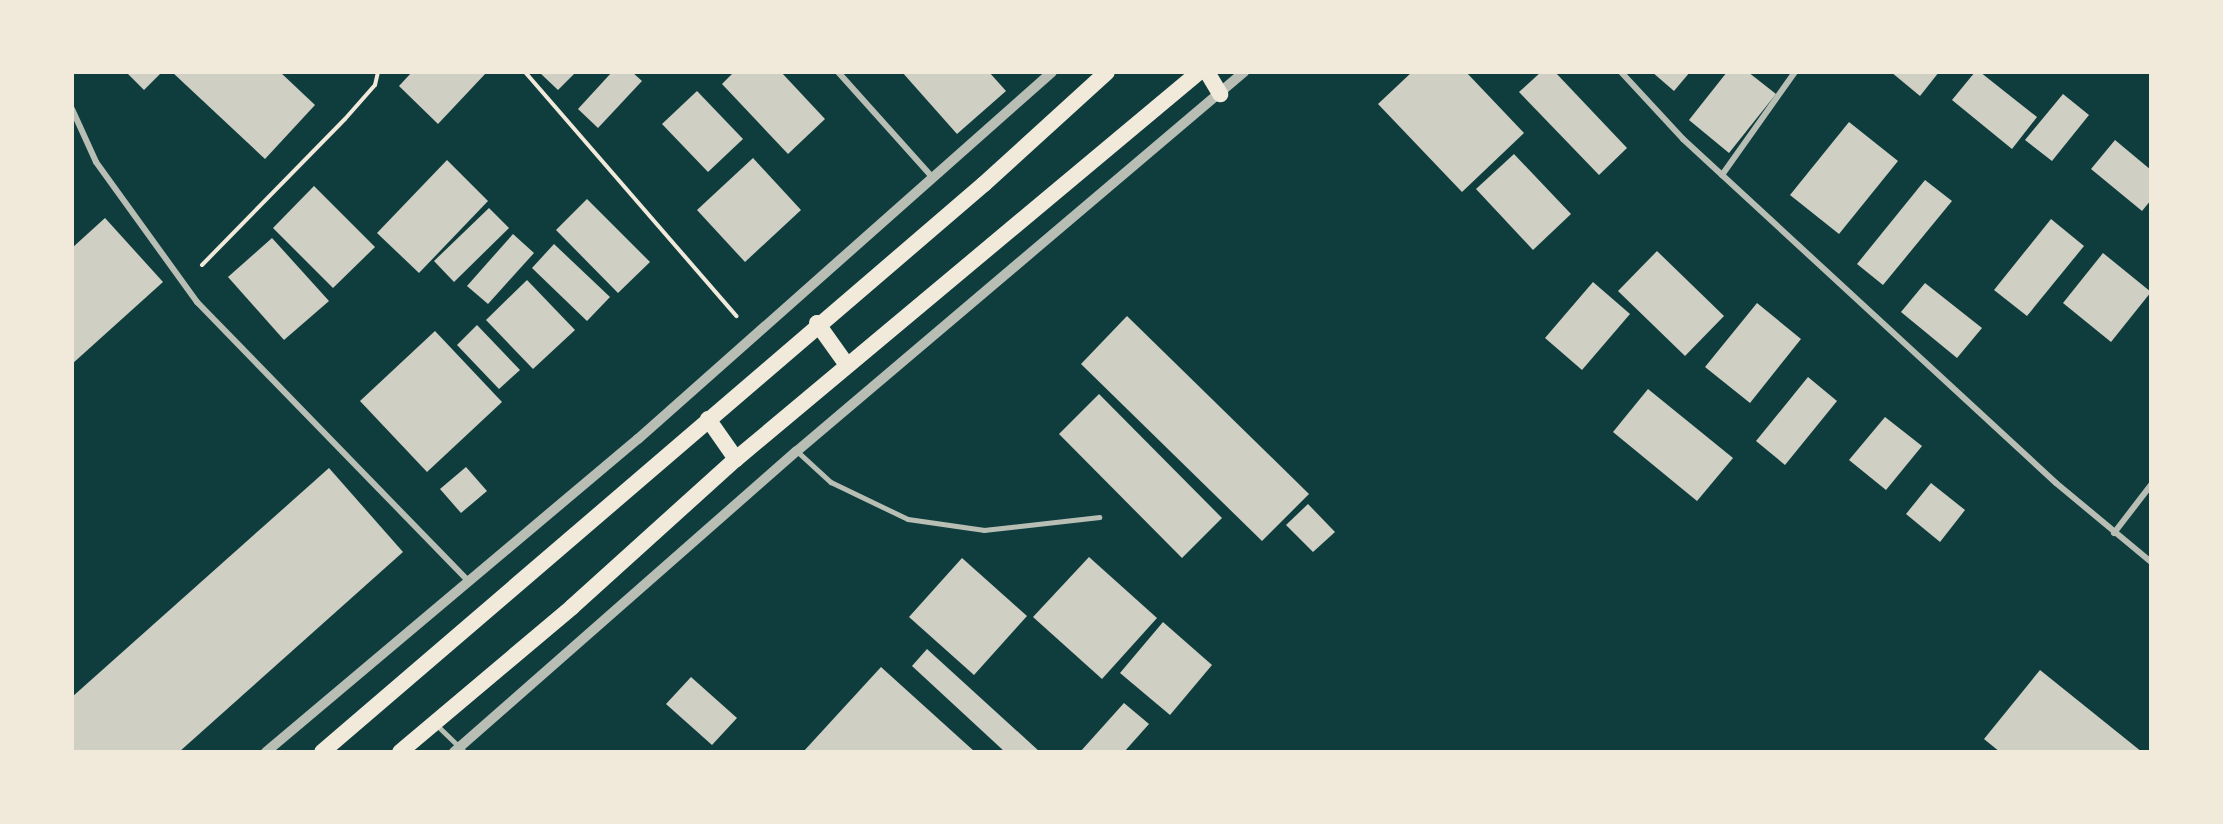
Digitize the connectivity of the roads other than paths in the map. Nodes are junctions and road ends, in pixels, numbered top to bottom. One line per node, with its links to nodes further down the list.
1 (838, 72): 12 (street)
2 (1052, 72): 12 (street)
3 (1107, 72): 13 (highway)
4 (1199, 72): 14 (highway)
5 (1207, 72): 9 (highway)
6 (1244, 72): 9 (street)
7 (1621, 72): 11 (street)
8 (1795, 72): 11 (street)
9 (1220, 93): 16 (street)
10 (72, 109): 22 (street)
11 (1722, 175): 20 (street)
12 (933, 178): 22 (street)
13 (817, 324): 14 (highway); 15 (highway)
14 (847, 365): 17 (highway)
15 (708, 419): 17 (highway); 26 (highway)
16 (797, 451): 19 (lane); 24 (street)
17 (736, 459): 23 (highway)
18 (2151, 484): 20 (street)
19 (1099, 518)
20 (2114, 533): 21 (street)
21 (2151, 562)
22 (467, 580): 25 (street)
23 (434, 722): 24 (lane); 27 (highway)
24 (460, 750)
25 (266, 752)
26 (321, 752)
27 (400, 752)

